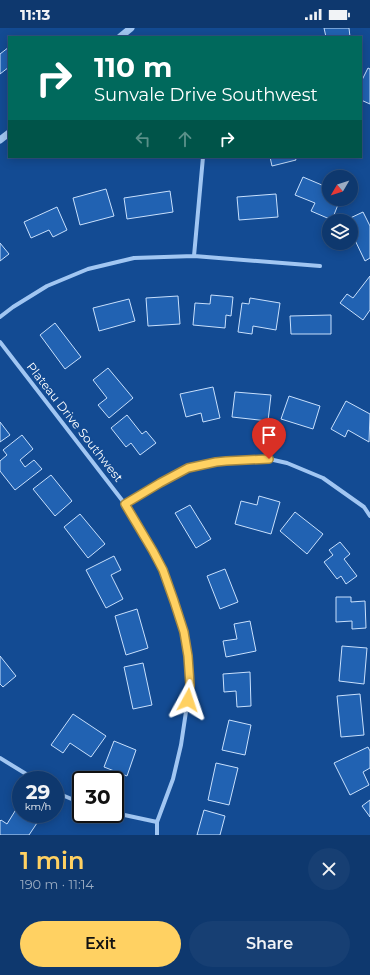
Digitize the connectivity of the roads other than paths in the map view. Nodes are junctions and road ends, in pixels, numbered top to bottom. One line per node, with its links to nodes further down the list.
1 (131, 28): 2 (street)
2 (121, 36)
3 (8, 133): 4 (street)
4 (0, 140)
5 (203, 158): 6 (street)
6 (194, 256): 7 (street); 8 (street)
7 (320, 266)
8 (0, 317)
9 (0, 342): 10 (street, Plateau Drive Southwest)
10 (125, 504): 11 (street); 15 (street, Plateau Drive Southwest)
11 (370, 516)
12 (0, 758): 13 (street)
13 (21, 771)
14 (124, 815): 15 (street)
15 (157, 822): 16 (street, Plateau Drive Southwest)
16 (157, 835)

